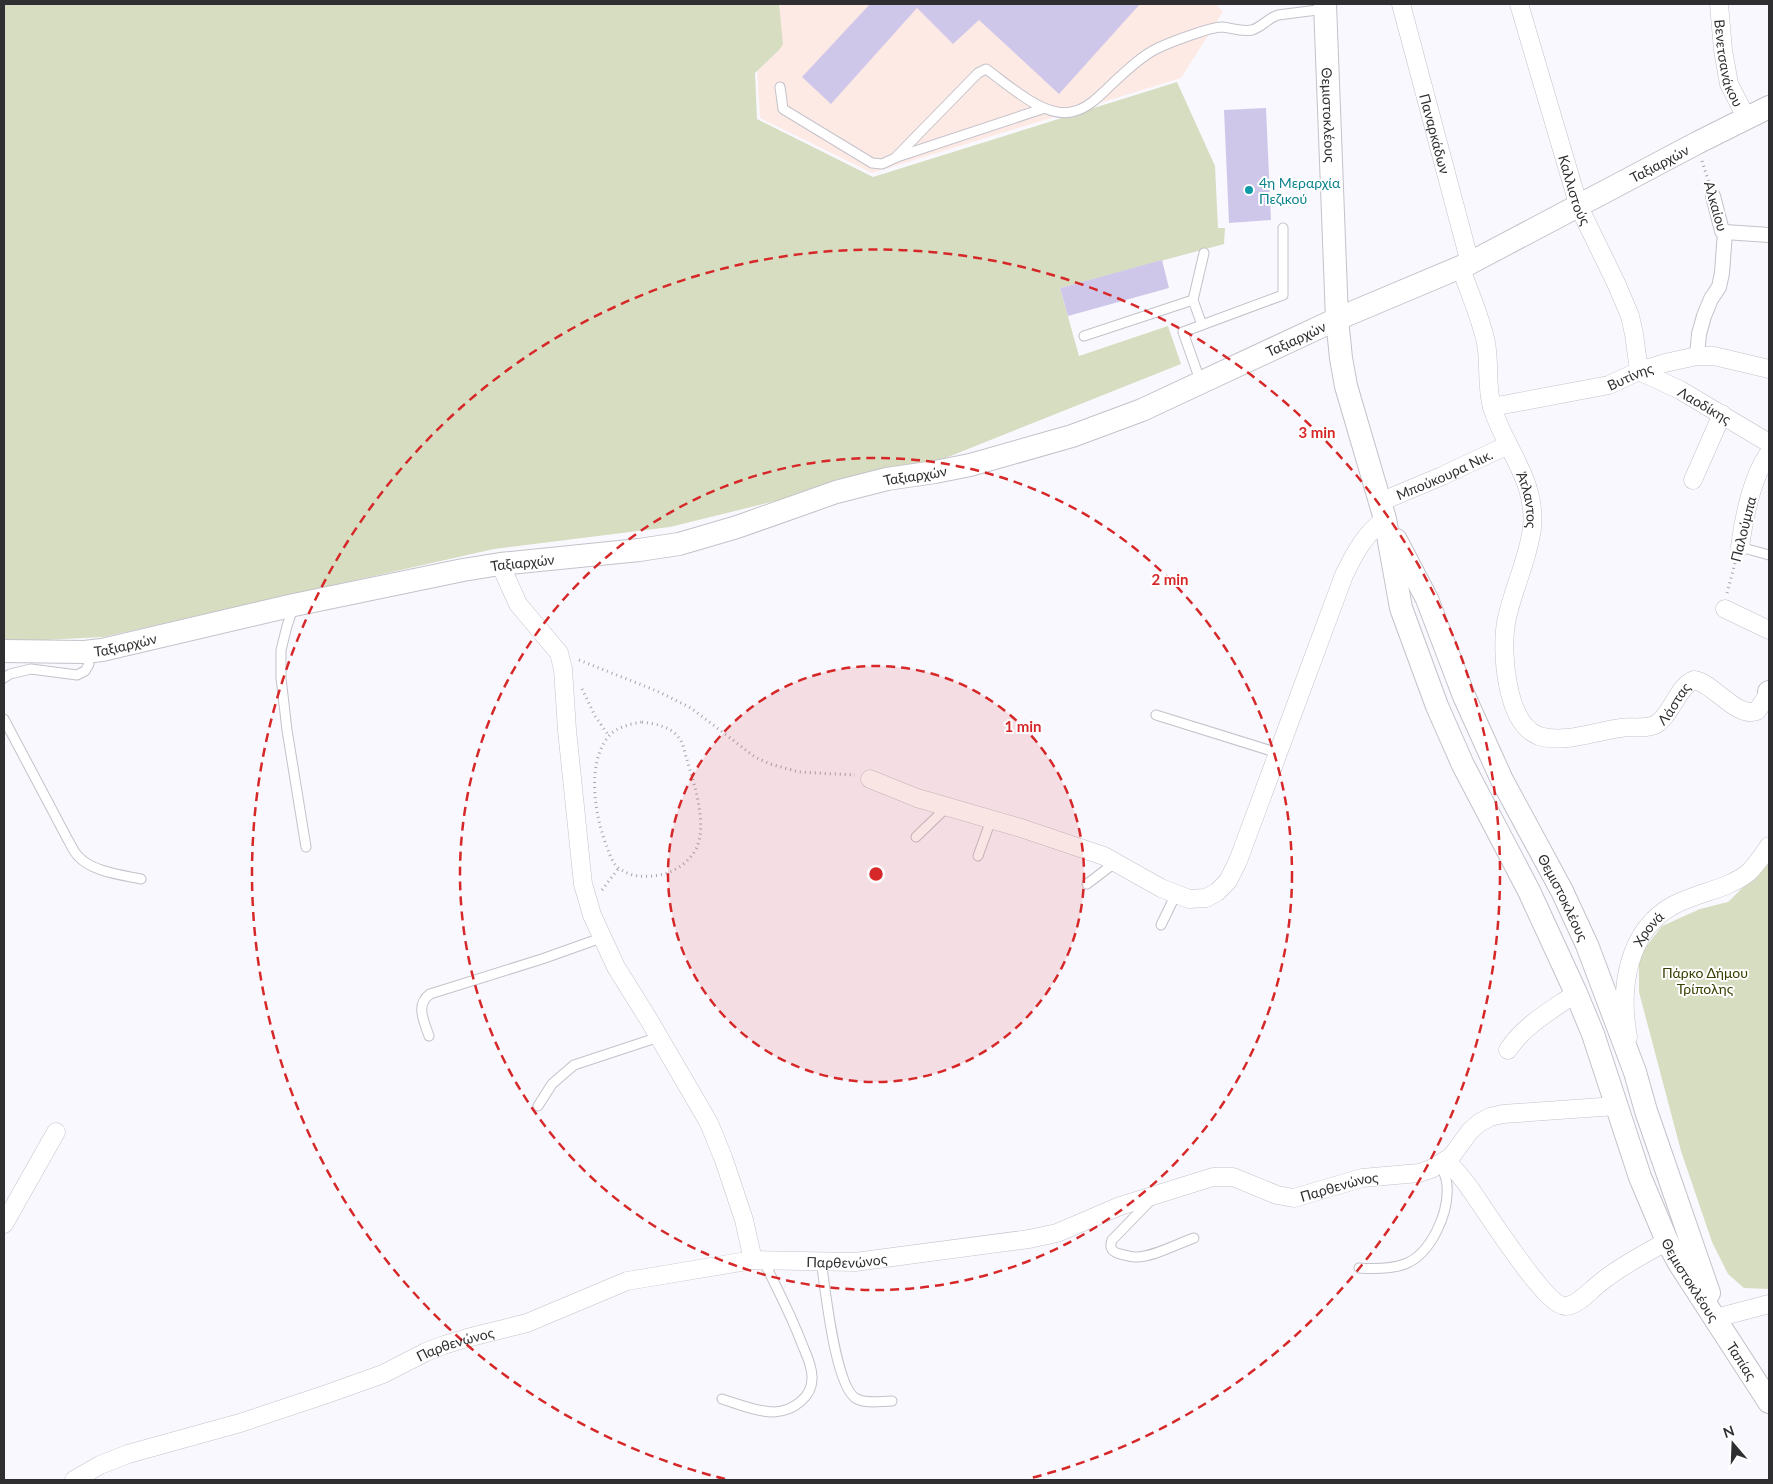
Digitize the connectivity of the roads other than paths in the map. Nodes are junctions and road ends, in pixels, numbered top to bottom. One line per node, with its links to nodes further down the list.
1 (1401, 4): 16 (street, Παναρκάδων)
2 (1519, 4): 11 (street, Καλλιστούς)
3 (1719, 4): 8 (street, Βενετσανάκου)
4 (1325, 6): 7 (lane); 18 (street, Θεμιστοκλέους)
5 (780, 87): 9 (lane)
6 (1769, 107): 8 (street, Ταξιαρχών)
7 (1042, 109): 9 (lane); 9 (lane)
8 (1747, 119): 11 (street, Ταξιαρχών)
9 (895, 158)
10 (1713, 196): 13 (street, Αλκαίου)
11 (1579, 207): 16 (street, Ταξιαρχών); 23 (street, Καλλιστούς)
12 (1283, 228): 19 (lane)
13 (1725, 232): 14 (street); 21 (street, Αλκαίου)
14 (1769, 235)
15 (1204, 253): 17 (lane)
16 (1465, 266): 18 (street, Ταξιαρχών); 25 (street, Άτλαντος)
17 (1193, 300): 19 (lane); 20 (lane)
18 (1337, 319): 24 (street, Ταξιαρχών); 31 (street, Θεμιστοκλέους)
19 (1202, 325): 24 (lane)
20 (1084, 336)
21 (1697, 356): 22 (street, Βυτίνης); 23 (street, Βυτίνης)
22 (1769, 369)
23 (1639, 372): 25 (street, Βυτίνης); 26 (street, Λαοδίκης)
24 (1201, 383): 34 (street, Ταξιαρχών)
25 (1492, 407): 28 (street, Άτλαντος)
26 (1722, 414): 27 (street, Λαοδίκης); 30 (street)
27 (1769, 443)
28 (1508, 445): 31 (street, Μπούκουρα Νικ.); 44 (street, Άτλαντος)
29 (1769, 453): 32 (street, Παλούμπα)
30 (1693, 480)
31 (1383, 511): 45 (street, Μπούκουρα Νικ.); 59 (street, Θεμιστοκλέους); 63 (street, Θεμιστοκλέους)
32 (1740, 547): 33 (lane)
33 (1769, 556)
34 (500, 564): 35 (street, Ταξιαρχών); 58 (street)
35 (294, 605): 39 (street, Ταξιαρχών); 51 (lane)
36 (1725, 609): 37 (street)
37 (1769, 630)
38 (4, 651): 39 (street, Ταξιαρχών)
39 (84, 652): 40 (lane)
40 (4, 678)
41 (1769, 693): 44 (street, Λάστας)
42 (1156, 715): 45 (lane)
43 (4, 719): 54 (lane)
44 (1532, 733)
45 (1278, 753): 56 (street, Μπούκουρα Νικ.)
46 (870, 779): 47 (street, Μπούκουρα Νικ.)
47 (947, 807): 48 (street, Μπούκουρα Νικ.); 49 (lane)
48 (991, 820): 52 (lane); 53 (street, Μπούκουρα Νικ.)
49 (916, 837)
50 (1769, 846): 63 (street, Χρονά)
51 (306, 847)
52 (978, 856)
53 (1116, 862): 55 (lane); 56 (street, Μπούκουρα Νικ.)
54 (141, 879)
55 (1087, 884)
56 (1176, 894): 57 (lane)
57 (1161, 925)
58 (601, 938): 60 (lane); 61 (street)
59 (1576, 993): 62 (street); 65 (street, Θεμιστοκλέους)
60 (429, 1036)
61 (659, 1037): 64 (lane); 72 (street)
62 (1508, 1050)
63 (1635, 1072): 76 (street, Θεμιστοκλέους)
64 (538, 1106)
65 (1616, 1106): 67 (street, Παρθενώνος); 71 (street, Θεμιστοκλέους)
66 (56, 1132): 69 (street)
67 (1444, 1162): 68 (street, Παρθενώνος); 71 (street); 74 (lane)
68 (1157, 1195): 70 (lane); 73 (street, Παρθενώνος)
69 (4, 1224)
70 (1194, 1238)
71 (1667, 1241): 76 (street, Θεμιστοκλέους)
72 (758, 1260): 73 (street, Παρθενώνος); 77 (lane); 80 (street, Παρθενώνος)
73 (821, 1260): 78 (lane)
74 (1359, 1268)
75 (1769, 1304): 76 (street)
76 (1716, 1318): 79 (street, Ταπίας)
77 (722, 1399)
78 (892, 1401)
79 (1769, 1402)
80 (74, 1480)

